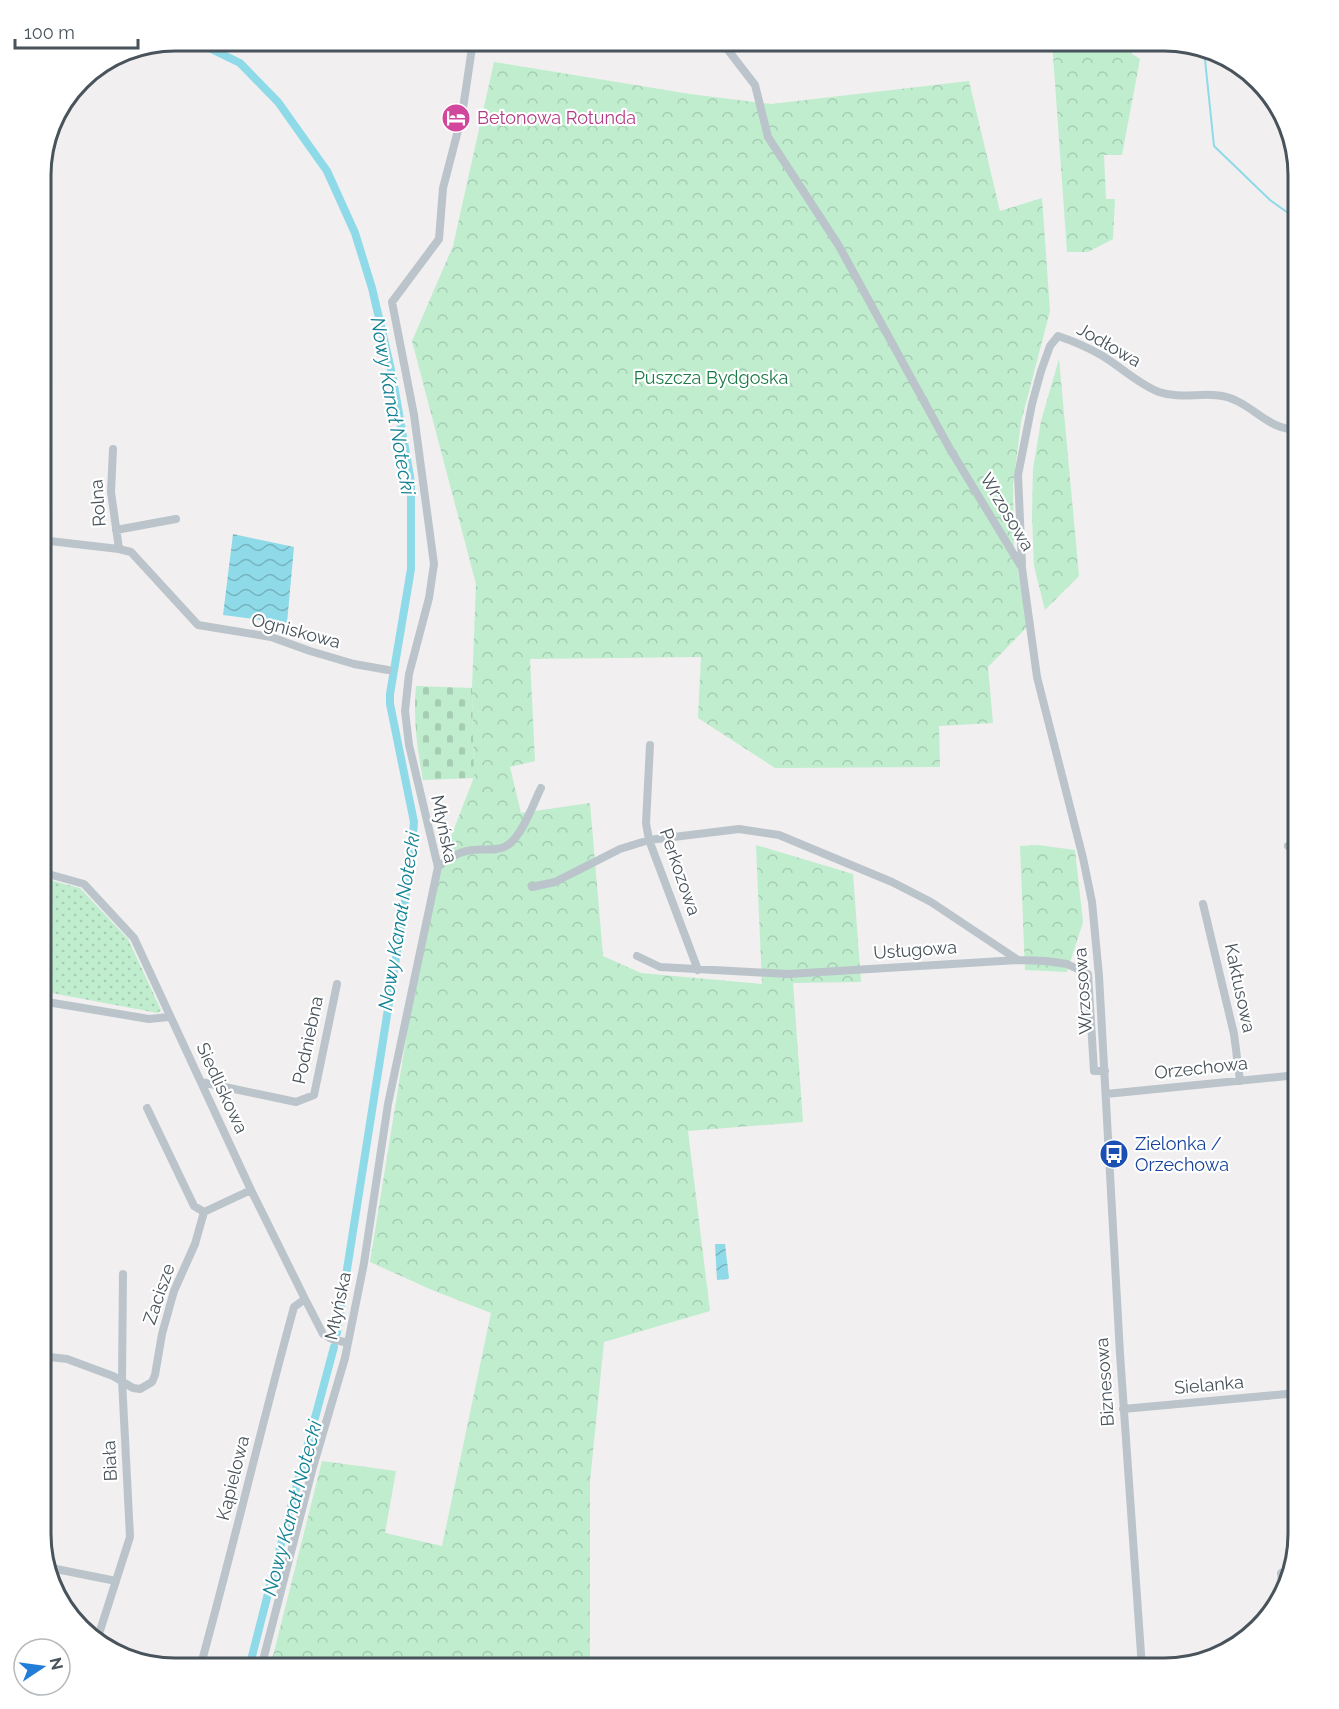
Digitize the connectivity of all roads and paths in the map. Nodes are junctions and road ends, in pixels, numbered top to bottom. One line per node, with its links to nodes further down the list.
1 (472, 51): 14 (street, Młyńska)
2 (729, 51): 9 (street, Wrzosowa)
3 (1288, 429): 9 (street, Jodłowa)
4 (113, 449): 6 (street, Rolna)
5 (176, 519): 6 (street)
6 (116, 530): 8 (street, Rolna)
7 (51, 541): 8 (street)
8 (116, 549): 10 (street, Ogniskowa)
9 (1022, 568): 24 (street, Wrzosowa)
10 (388, 670)
11 (650, 745): 13 (street, Perkozowa)
12 (541, 788): 14 (street)
13 (649, 840): 16 (street); 19 (street); 20 (street, Perkozowa)
14 (438, 867): 34 (street, Młyńska)
15 (51, 875): 23 (street, Siedliskowa)
16 (532, 887)
17 (1203, 904): 26 (street, Kaktusowa)
18 (637, 956): 20 (street, Usługowa)
19 (1018, 960): 20 (street, Usługowa); 24 (street, Usługowa)
20 (698, 970)
21 (337, 984): 27 (street, Podniebna)
22 (51, 1003): 23 (street)
23 (170, 1017): 27 (street, Siedliskowa)
24 (1105, 1071): 28 (street, Wrzosowa)
25 (1288, 1076): 26 (street, Orzechowa)
26 (1240, 1081): 28 (street, Orzechowa)
27 (201, 1082): 30 (street, Siedliskowa)
28 (1106, 1094): 38 (street, Biznesowa)
29 (147, 1108): 31 (street)
30 (250, 1190): 31 (street); 33 (street, Siedliskowa)
31 (204, 1212): 36 (street, Zacisze)
32 (123, 1274): 36 (street, Biała)
33 (305, 1299): 34 (street, Siedliskowa); 42 (street, Kąpielowa)
34 (348, 1343): 43 (street, Młyńska)
35 (51, 1357): 36 (street)
36 (122, 1380): 40 (street, Biała)
37 (1288, 1394): 38 (street, Sielanka)
38 (1124, 1409): 44 (street, Biznesowa)
39 (56, 1569): 40 (street)
40 (116, 1581): 41 (street, Biała)
41 (100, 1632)
42 (203, 1658)
43 (264, 1658)
44 (1141, 1658)

